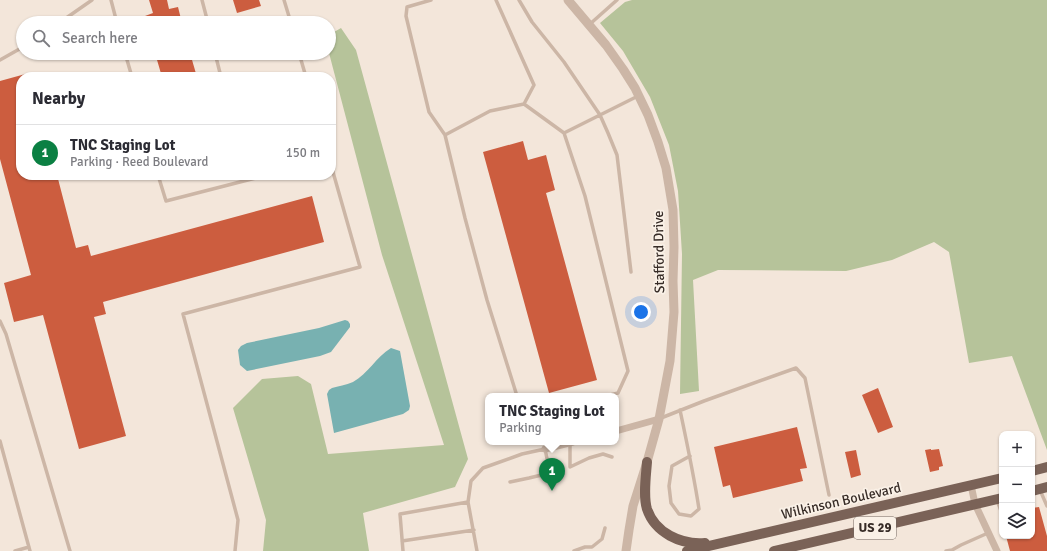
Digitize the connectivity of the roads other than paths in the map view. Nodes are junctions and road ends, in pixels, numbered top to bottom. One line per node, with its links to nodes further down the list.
1 (92, 0): 10 (lane)
2 (110, 0): 11 (lane)
3 (202, 0): 12 (lane)
4 (284, 0): 13 (lane)
5 (431, 0): 27 (lane)
6 (496, 0): 24 (lane)
7 (519, 0): 25 (lane)
8 (568, 0): 14 (street, Stafford Drive)
9 (617, 0): 14 (lane)
10 (69, 16)
11 (115, 16)
12 (206, 16)
13 (289, 16)
14 (589, 25): 23 (street, Stafford Drive)
15 (16, 51): 16 (lane)
16 (0, 60)
17 (127, 60): 20 (lane)
18 (217, 60): 21 (lane)
19 (301, 60): 22 (lane)
20 (131, 72)
21 (220, 72)
22 (305, 72)
23 (638, 96): 25 (lane); 36 (street, Stafford Drive)
24 (524, 104): 26 (lane); 27 (lane)
25 (600, 115): 26 (lane); 31 (lane)
26 (564, 133): 34 (lane)
27 (445, 135): 33 (lane)
28 (160, 180): 29 (lane)
29 (246, 180)
30 (335, 180): 65 (lane)
31 (631, 272)
32 (0, 321): 64 (lane)
33 (516, 393)
34 (618, 393)
35 (680, 410): 36 (lane); 42 (lane); 51 (lane)
36 (659, 419): 37 (street); 44 (street, Stafford Drive)
37 (619, 429)
38 (0, 441): 61 (lane)
39 (560, 445): 41 (street)
40 (571, 445): 43 (lane)
41 (545, 449): 48 (lane); 53 (lane)
42 (690, 456): 42 (lane)
43 (612, 457)
44 (647, 462): 60 (main road); 69 (street, Stafford Drive)
45 (1047, 467): 46 (main road)
46 (1035, 470)
47 (999, 479): 49 (main road, Wilkinson Boulevard / US 29)
48 (510, 482)
49 (971, 485): 54 (street); 60 (main road, Wilkinson Boulevard / US 29)
50 (1042, 492): 55 (lane)
51 (829, 495)
52 (999, 498): 54 (main road, US 29)
53 (468, 502): 57 (lane); 59 (lane)
54 (975, 504): 58 (street); 71 (main road, US 29)
55 (1047, 506)
56 (605, 528): 68 (lane)
57 (474, 530): 59 (lane); 67 (lane)
58 (988, 533): 62 (lane); 73 (street)
59 (402, 541): 66 (lane)
60 (731, 541): 70 (main road, Wilkinson Boulevard / US 29)
61 (30, 549): 63 (lane)
62 (952, 550): 72 (lane)
63 (15, 551)
64 (70, 551)
65 (235, 551)
66 (403, 551)
67 (477, 551)
68 (574, 551)
69 (626, 551)
70 (687, 551)
71 (774, 551)
72 (946, 551)
73 (997, 551)

